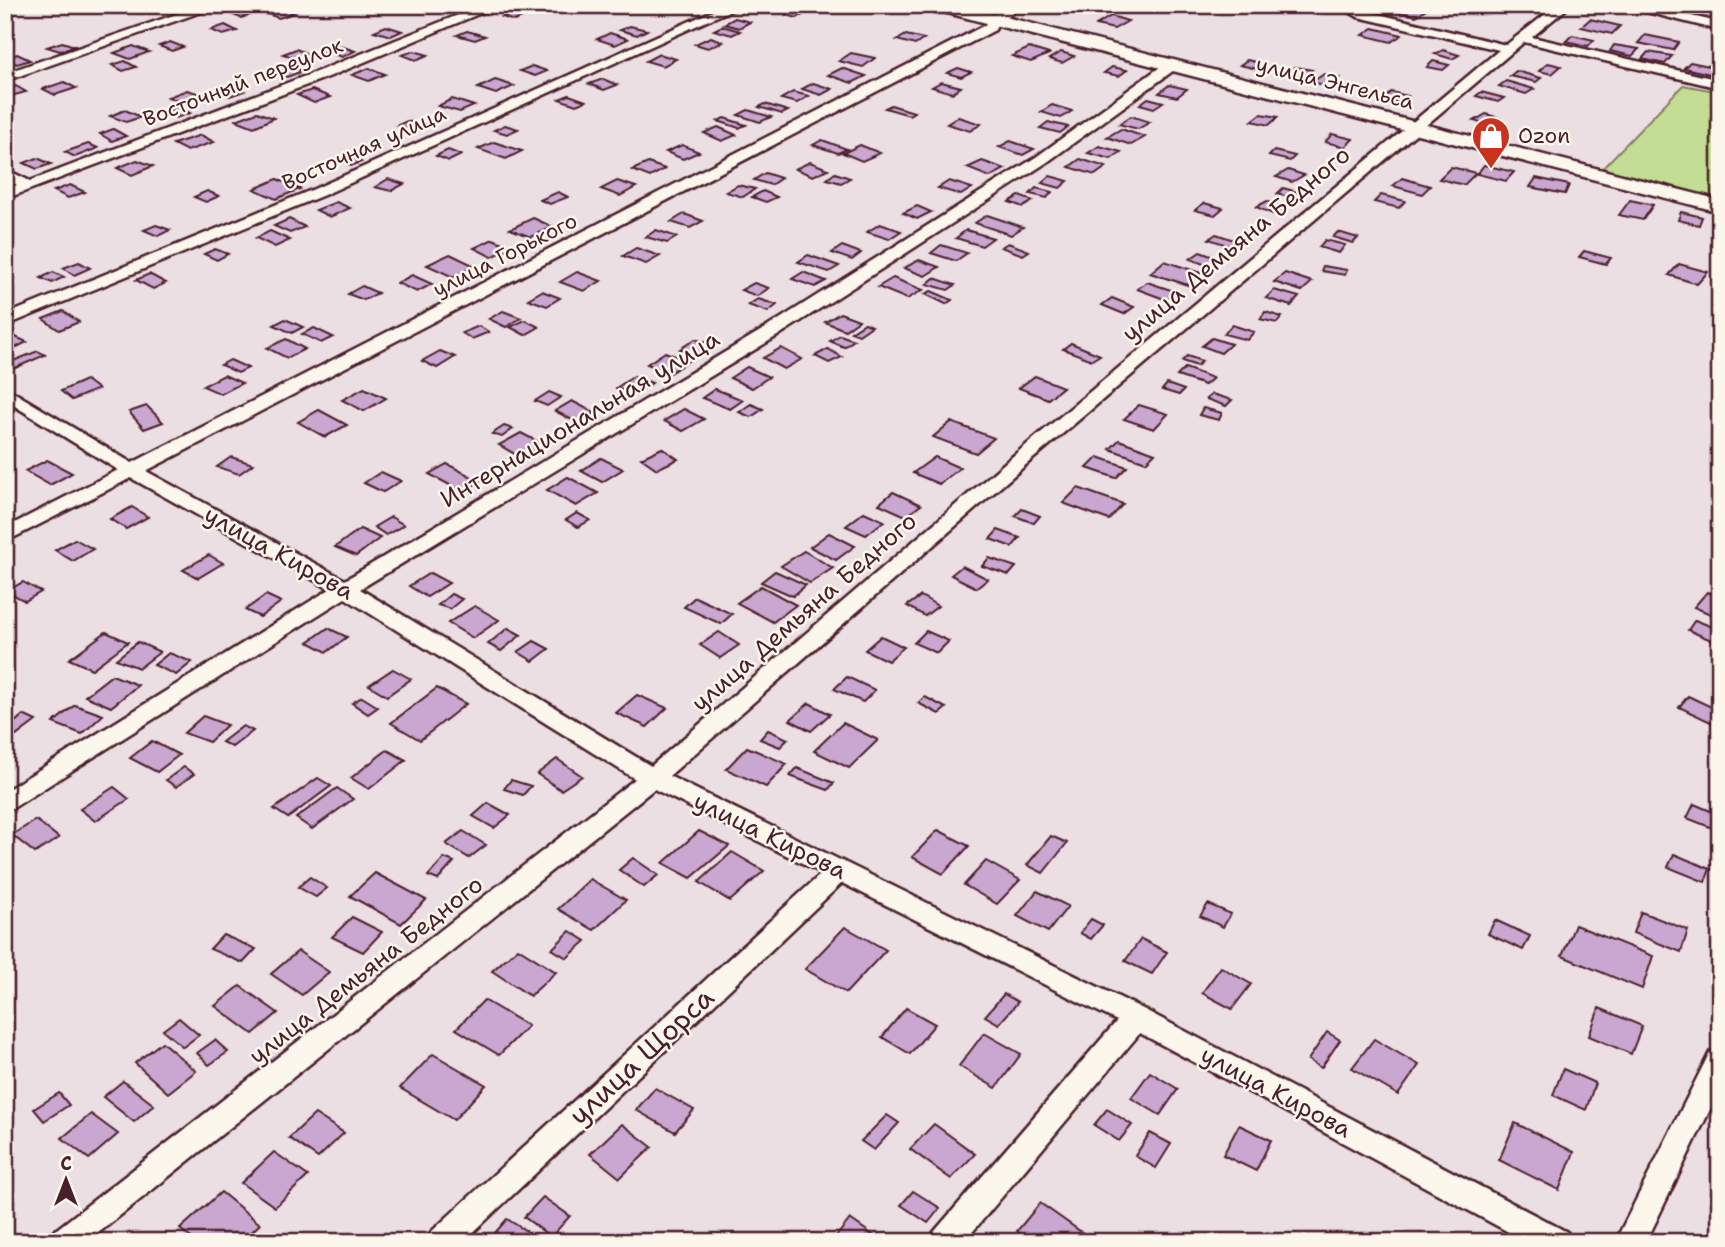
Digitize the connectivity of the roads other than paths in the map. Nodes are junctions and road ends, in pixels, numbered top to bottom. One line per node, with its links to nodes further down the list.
1 (215, 5): 13 (street)
2 (494, 5): 17 (street, Восточный переулок)
3 (736, 5): 20 (street, Восточная улица)
4 (938, 5): 9 (street, улица Энгельса)
5 (1018, 5): 9 (street, улица Горького)
6 (1343, 5): 11 (street)
7 (1565, 5): 11 (street, улица Демьяна Бедного)
8 (1625, 5): 10 (street)
9 (992, 20): 12 (street, улица Энгельса); 22 (street, улица Горького)
10 (1714, 25)
11 (1515, 44): 14 (street); 15 (street, улица Демьяна Бедного)
12 (1172, 65): 15 (street, улица Энгельса); 24 (street, Интернациональная улица)
13 (5, 76)
14 (1720, 84)
15 (1416, 127): 19 (street, улица Энгельса); 25 (street, улица Демьяна Бедного)
16 (5, 173): 17 (street)
17 (29, 186): 18 (street, Восточный переулок)
18 (5, 195)
19 (1720, 206)
20 (5, 321)
21 (5, 392): 22 (street, улица Кирова)
22 (132, 471): 23 (street, улица Горького); 24 (street, улица Кирова)
23 (5, 536)
24 (345, 589): 25 (street, улица Кирова); 26 (street, Интернациональная улица)
25 (652, 778): 27 (street, улица Кирова); 30 (street, улица Демьяна Бедного)
26 (5, 802)
27 (841, 870): 28 (street, улица Кирова); 31 (street, улица Щорса)
28 (1136, 1018): 32 (street); 33 (street, улица Кирова)
29 (1720, 1060): 34 (street)
30 (64, 1242)
31 (442, 1242)
32 (945, 1242)
33 (1556, 1242)
34 (1630, 1242)

